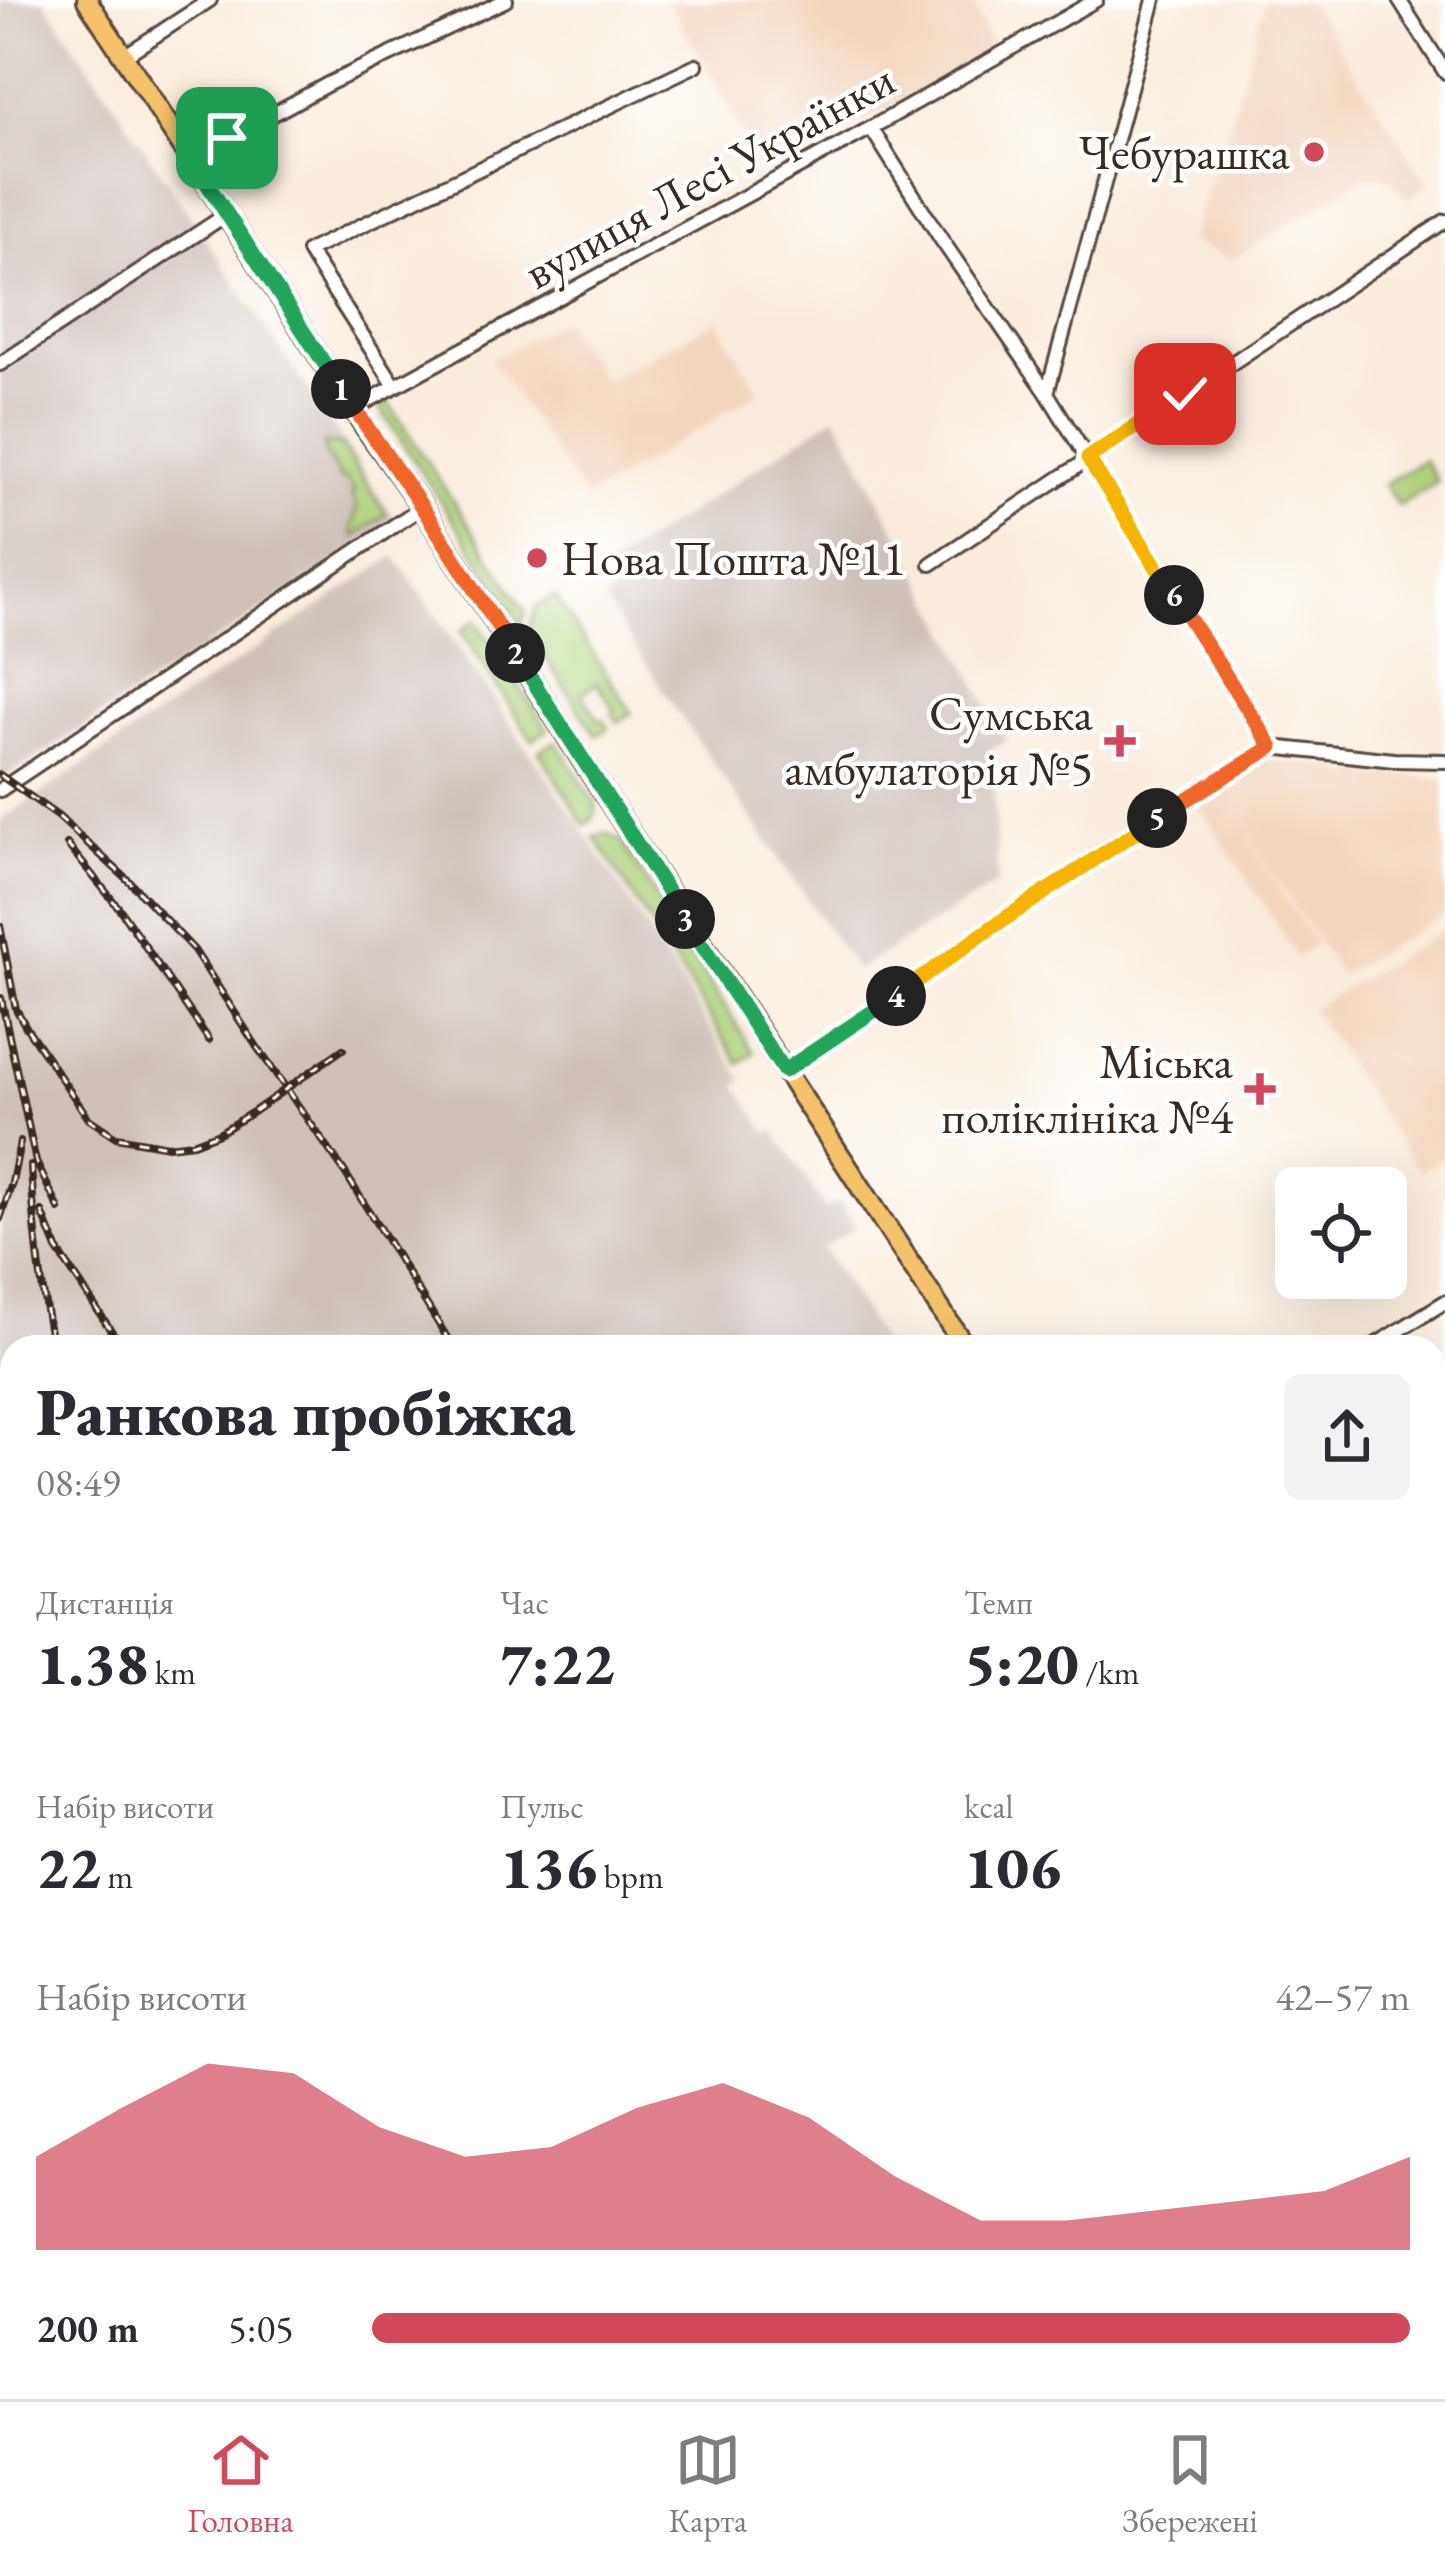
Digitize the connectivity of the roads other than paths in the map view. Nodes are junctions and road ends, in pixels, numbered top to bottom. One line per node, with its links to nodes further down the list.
1 (87, 0): 7 (main road)
2 (210, 0): 7 (street)
3 (506, 0): 11 (street)
4 (1096, 0): 10 (street, вулиця Лесі Українки)
5 (1154, 0): 16 (street)
6 (1399, 0): 9 (street)
7 (124, 56): 11 (main road)
8 (696, 65): 15 (street)
9 (1445, 72)
10 (871, 128): 15 (street, вулиця Лесі Українки); 16 (street)
11 (191, 159): 12 (main road)
12 (226, 214): 14 (street); 17 (main road)
13 (1445, 221): 18 (street)
14 (0, 364)
15 (394, 386): 17 (street, вулиця Лесі Українки)
16 (1047, 392): 18 (street)
17 (353, 409): 19 (main road)
18 (1088, 458): 20 (street); 21 (street)
19 (422, 507): 23 (street); 24 (main road)
20 (931, 565)
21 (1272, 747): 22 (street); 24 (street)
22 (1445, 761)
23 (0, 790)
24 (784, 1071): 26 (main road)
25 (1445, 1302): 27 (street)
26 (957, 1335)
27 (1391, 1335)

